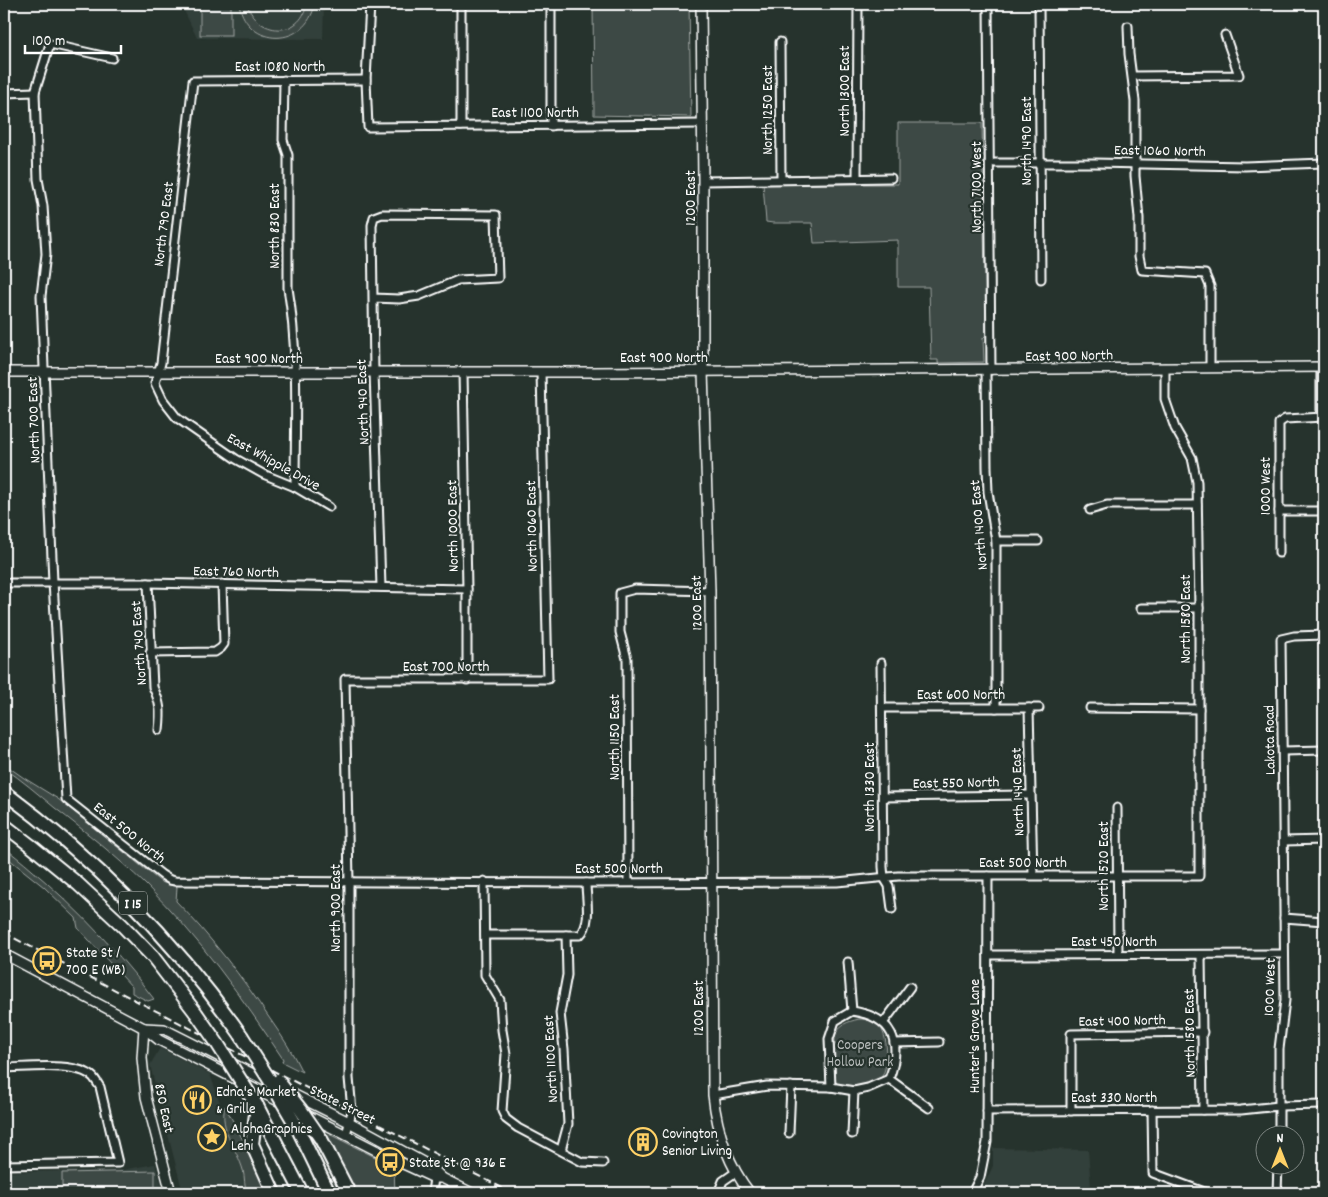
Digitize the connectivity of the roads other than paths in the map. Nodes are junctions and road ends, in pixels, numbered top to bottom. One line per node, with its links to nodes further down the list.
1 (370, 4): 14 (street)
2 (461, 4): 19 (street)
3 (551, 4): 20 (street)
4 (702, 4): 18 (main road, 1200 East)
5 (858, 4): 25 (street, North 1300 East)
6 (988, 4): 34 (street, North 7100 West)
7 (1039, 4): 23 (street, North 1490 East)
8 (1128, 26): 12 (street)
9 (1225, 36): 12 (street)
10 (780, 42): 27 (street, North 1250 East)
11 (112, 58): 16 (street, North 700 East)
12 (1133, 76): 24 (street)
13 (284, 80): 14 (street, East 1080 North); 15 (street, East 1080 North); 36 (street, North 830 East)
14 (366, 80): 19 (street, East 1100 North)
15 (193, 81): 35 (street, North 790 East)
16 (35, 92): 17 (street); 39 (street, North 700 East)
17 (4, 93)
18 (702, 124): 20 (street, East 1100 North); 28 (main road, 1200 East)
19 (461, 126): 20 (street, East 1100 North)
20 (551, 126)
21 (1324, 162): 24 (street, East 1060 North)
22 (995, 163): 23 (street, East 1060 North)
23 (1040, 164): 24 (street, East 1060 North); 29 (street, North 1490 East)
24 (1135, 164): 31 (street)
25 (857, 178): 26 (street); 27 (street)
26 (891, 178)
27 (782, 179): 28 (street)
28 (704, 181): 37 (main road, 1200 East)
29 (1041, 279)
30 (373, 298): 30 (street, North 940 East); 40 (street, North 940 East)
31 (1210, 367): 32 (main road, East 900 North); 33 (main road, East 900 North)
32 (1323, 367): 43 (street)
33 (1165, 368): 34 (main road, East 900 North); 45 (street, North 1580 East)
34 (988, 370): 37 (main road, East 900 North); 51 (street, North 1400 East)
35 (160, 371): 36 (main road, East 900 North); 39 (main road, East 900 North); 44 (street, East Whipple Drive)
36 (295, 371): 40 (main road, East 900 North); 44 (street, North 830 East)
37 (703, 371): 42 (main road, East 900 North); 59 (main road, 1200 East)
38 (4, 372): 39 (main road, East 900 North)
39 (45, 372): 53 (street, North 700 East)
40 (374, 372): 41 (main road, East 900 North); 57 (street, North 940 East)
41 (462, 372): 42 (main road, East 900 North); 58 (street, North 1000 East)
42 (541, 372): 65 (street, North 1060 East)
43 (1323, 418): 48 (street, 1000 West)
44 (295, 487): 46 (street, East Whipple Drive)
45 (1197, 505): 47 (street); 61 (street, North 1580 East)
46 (329, 507)
47 (1090, 510)
48 (1279, 511): 49 (street); 52 (street, 1000 West)
49 (1324, 511)
50 (1038, 540): 51 (street)
51 (996, 541): 69 (street, North 1400 East)
52 (1279, 552)
53 (52, 582): 54 (street, East 760 North); 55 (street, East 760 North); 80 (street, North 700 East)
54 (4, 583)
55 (148, 583): 56 (street, East 760 North); 63 (street, North 740 East)
56 (222, 584): 57 (street, East 760 North); 63 (street)
57 (381, 587): 58 (street, East 760 North)
58 (467, 589): 67 (street, North 1000 East)
59 (710, 591): 92 (street, North 1150 East); 93 (main road, 1200 East)
60 (1141, 608): 61 (street)
61 (1199, 608): 73 (street, North 1580 East)
62 (1324, 635): 76 (street, Lakota Road)
63 (150, 653): 74 (street, North 740 East)
64 (881, 663): 68 (street, North 1330 East)
65 (548, 679): 67 (street, East 700 North)
66 (345, 680): 67 (street, East 700 North); 91 (street, North 900 East)
67 (467, 680)
68 (882, 708): 69 (street, East 600 North); 79 (street, North 1330 East)
69 (996, 708): 70 (street, East 600 North)
70 (1029, 708): 71 (street, East 600 North); 78 (street, North 1440 East)
71 (1039, 708)
72 (1090, 708): 73 (street)
73 (1199, 710): 88 (street, North 1580 East)
74 (159, 730)
75 (1324, 750): 76 (street)
76 (1283, 751): 84 (street, Lakota Road)
77 (4, 792): 113 (highway, I 15, bridge)
78 (1030, 795): 79 (street, East 550 North); 86 (street, North 1440 East)
79 (883, 797): 89 (street, North 1330 East)
80 (66, 798): 91 (street, East 500 North)
81 (1116, 808): 87 (street, North 1520 East)
82 (4, 825): 121 (highway, I 15, bridge)
83 (1324, 840): 84 (street)
84 (1284, 841): 96 (street, 1000 West)
85 (988, 876): 86 (street, East 500 North); 89 (street, East 500 North); 103 (street, Hunter's Grove Lane)
86 (1034, 876): 87 (street, East 500 North)
87 (1117, 876): 88 (street, East 500 North); 101 (street, North 1520 East)
88 (1199, 876)
89 (884, 878): 93 (street, East 500 North); 95 (street, North 1330 East)
90 (484, 881): 91 (street, East 500 North); 94 (street, East 500 North); 98 (street)
91 (349, 882): 128 (street, North 900 East)
92 (628, 882): 93 (street, East 500 North); 94 (street, East 500 North)
93 (711, 882): 119 (main road, 1200 East)
94 (586, 883): 99 (street)
95 (892, 909)
96 (1284, 918): 97 (street); 102 (street, 1000 West)
97 (1324, 921)
98 (485, 935): 99 (street); 133 (street)
99 (566, 935): 133 (street, North 1100 East)
100 (4, 954): 109 (main road, State Street)
101 (1118, 954): 103 (street, East 450 North); 104 (street, East 450 North)
102 (1284, 954): 104 (street, East 450 North); 122 (street, 1000 West)
103 (988, 955): 126 (street, Hunter's Grove Lane)
104 (1201, 955): 110 (street, North 1580 East)
105 (848, 962): 107 (street)
106 (910, 987): 108 (street)
107 (852, 1011): 108 (street); 117 (street)
108 (884, 1022): 112 (street)
109 (144, 1028): 128 (main road, State Street); 132 (main road, State Street); 139 (main road, 850 East)
110 (1203, 1032): 125 (street, North 1580 East); 127 (street, East 400 North)
111 (939, 1042): 112 (street)
112 (894, 1043): 115 (street)
113 (256, 1056): 142 (highway, I 15, bridge); 143 (highway, bridge)
114 (4, 1068): 135 (street)
115 (889, 1079): 118 (street); 123 (street)
116 (791, 1086): 117 (street); 119 (street); 130 (street)
117 (830, 1087): 118 (street)
118 (854, 1090): 131 (street)
119 (713, 1095): 136 (main road, 1200 East)
120 (1324, 1105): 122 (street, East 330 North)
121 (257, 1106): 140 (highway); 141 (highway, I 15)
122 (1279, 1106): 125 (street, East 330 North); 129 (street, 1000 West)
123 (929, 1108)
124 (1152, 1110): 125 (street, East 330 North); 127 (street, East 330 North); 149 (street)
125 (1203, 1110)
126 (987, 1111): 127 (street, East 330 North); 148 (street, Hunter's Grove Lane)
127 (1071, 1111)
128 (348, 1121): 132 (street, North 900 East); 138 (main road, State Street)
129 (1279, 1124)
130 (789, 1133)
131 (852, 1134)
132 (346, 1135): 138 (main road, State Street)
133 (561, 1150): 134 (street)
134 (603, 1163)
135 (4, 1165)
136 (736, 1172): 146 (street); 147 (main road, 1200 East)
137 (1278, 1174): 150 (street)
138 (438, 1178): 144 (street); 145 (main road, State Street)
139 (171, 1193)
140 (274, 1193)
141 (302, 1193)
142 (329, 1193)
143 (349, 1193)
144 (432, 1193)
145 (472, 1193)
146 (718, 1193)
147 (750, 1193)
148 (972, 1193)
149 (1207, 1193)
150 (1277, 1193)

